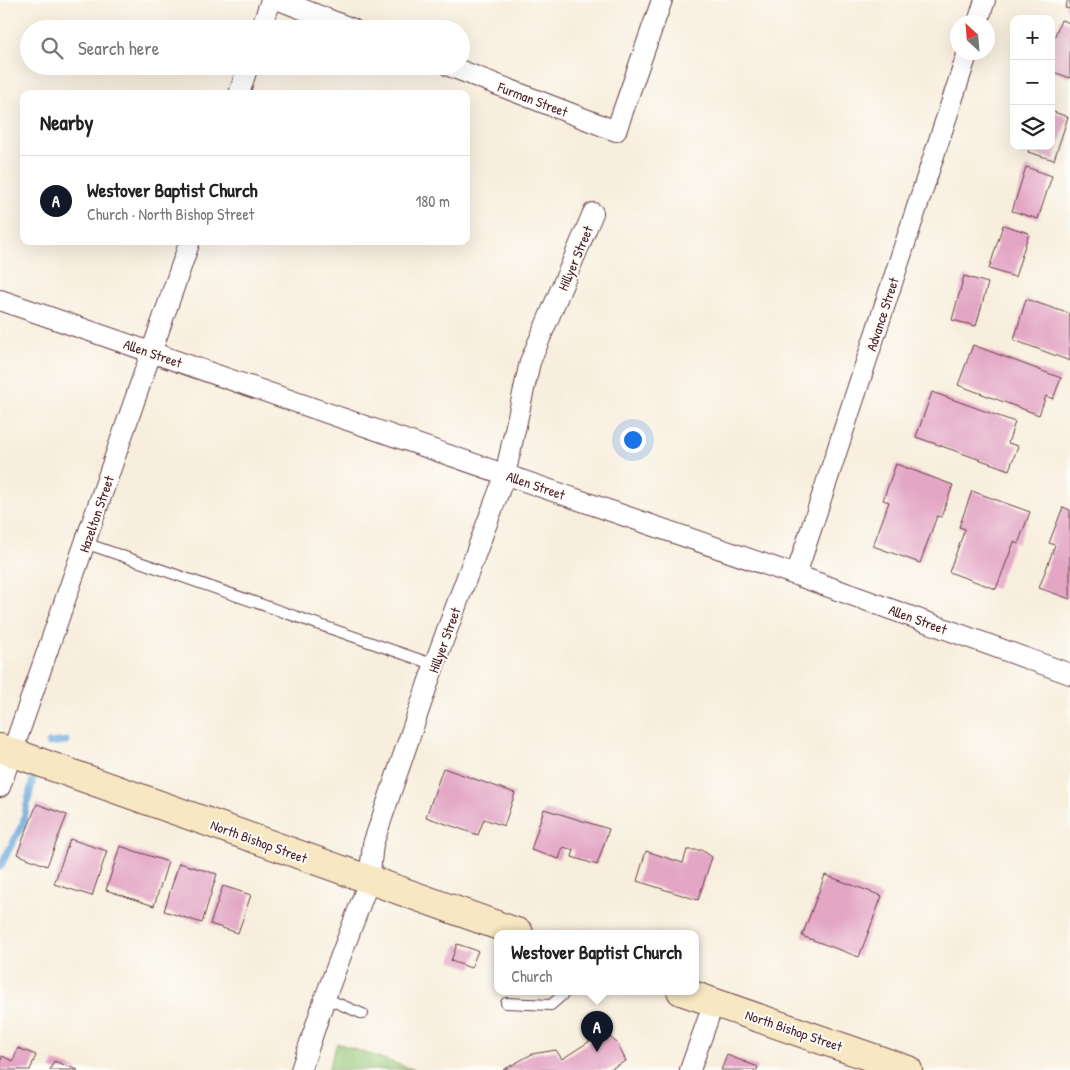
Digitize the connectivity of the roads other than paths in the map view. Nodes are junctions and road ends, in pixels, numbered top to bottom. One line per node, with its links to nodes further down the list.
1 (270, 0): 6 (street)
2 (279, 0): 7 (street)
3 (662, 0): 9 (street, Furman Street)
4 (985, 0): 5 (street)
5 (980, 15)
6 (264, 20)
7 (330, 20)
8 (965, 60): 18 (street, Advance Street)
9 (470, 74)
10 (245, 75): 11 (street)
11 (240, 90)
12 (593, 213): 16 (street, Hillyer Street)
13 (189, 245): 15 (street, Hazelton Street)
14 (0, 300): 15 (street, Allen Street)
15 (152, 353): 16 (street, Allen Street); 17 (street, Hazelton Street)
16 (505, 475): 18 (street, Allen Street); 19 (street, Hillyer Street)
17 (85, 543): 19 (lane); 21 (street, Hazelton Street)
18 (796, 575): 20 (street, Allen Street)
19 (435, 665): 23 (street, Hillyer Street)
20 (1070, 674)
21 (6, 750): 22 (street, Hazelton Street); 23 (street, North Bishop Street)
22 (0, 787)
23 (369, 881): 24 (street, North Bishop Street); 27 (street, Hillyer Street)
24 (510, 930)
25 (562, 995): 29 (lane)
26 (693, 995): 28 (street, North Bishop Street)
27 (325, 998): 30 (lane); 31 (street, Hillyer Street)
28 (714, 1002): 32 (street); 33 (street, North Bishop Street)
29 (506, 1003)
30 (363, 1014)
31 (301, 1070)
32 (690, 1070)
33 (908, 1070)

